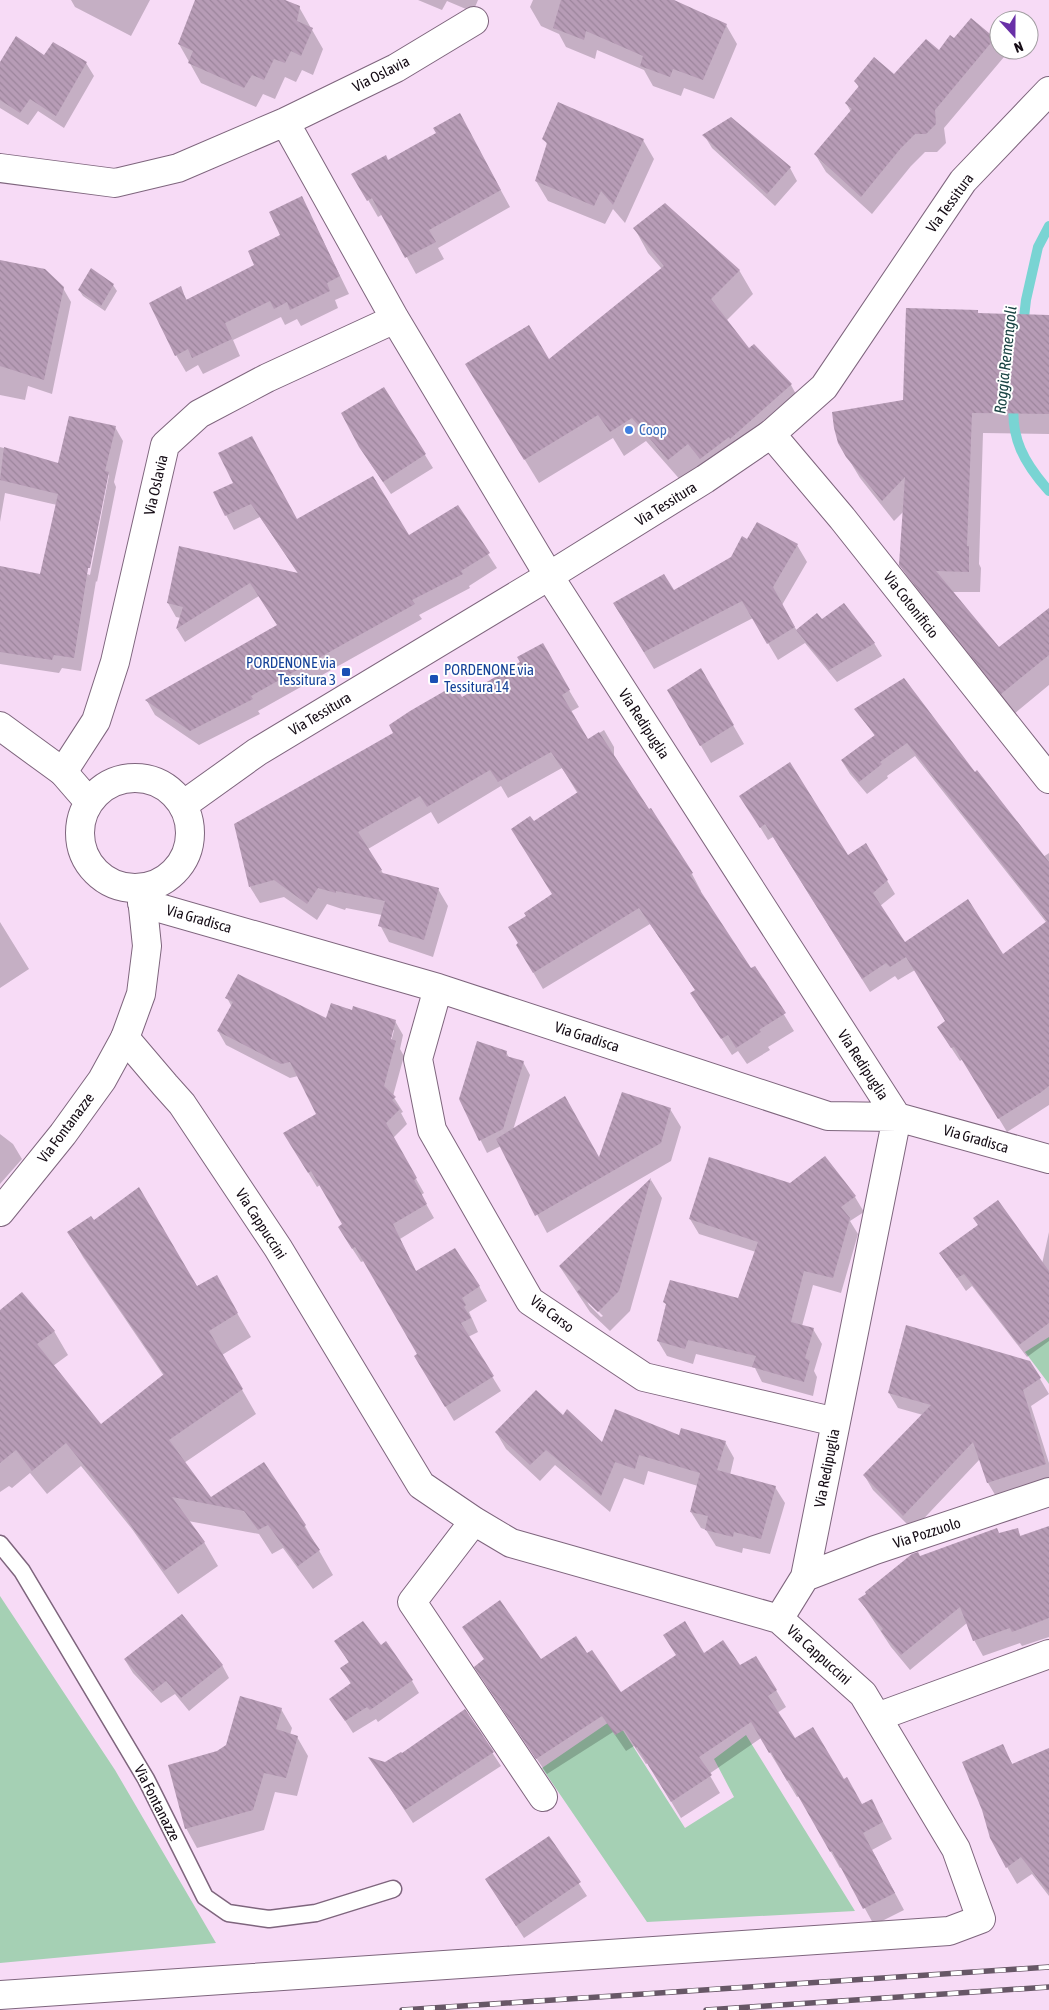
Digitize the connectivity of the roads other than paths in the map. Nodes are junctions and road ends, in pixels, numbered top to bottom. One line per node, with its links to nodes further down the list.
1 (474, 21): 3 (street, Via Oslavia)
2 (1049, 91): 6 (street, Via Tessitura)
3 (285, 122): 4 (street, Via Oslavia); 5 (street)
4 (0, 168)
5 (395, 319): 7 (street); 9 (street, Via Oslavia)
6 (771, 434): 7 (street, Via Tessitura); 10 (street, Via Cotonificio)
7 (549, 576): 12 (street, Via Tessitura); 16 (street, Via Redipuglia)
8 (0, 726): 9 (street)
9 (63, 772): 11 (street)
10 (1049, 779)
11 (89, 802): 12 (street); 13 (street)
12 (183, 806): 13 (street)
13 (141, 895): 14 (street, Via Gradisca); 15 (street)
14 (438, 988): 16 (street, Via Gradisca); 19 (street, Via Carso)
15 (125, 1038): 18 (street, Via Fontanazze); 21 (street, Via Cappuccini)
16 (897, 1117): 17 (street, Via Gradisca); 19 (street, Via Redipuglia)
17 (1049, 1159)
18 (0, 1212)
19 (836, 1422): 23 (street, Via Redipuglia)
20 (1049, 1492): 23 (street, Via Pozzuolo)
21 (474, 1521): 24 (street, Via Cappuccini); 27 (street)
22 (0, 1544): 28 (lane, Via Fontanazze)
23 (806, 1577): 24 (street, Via Redipuglia)
24 (779, 1619): 26 (street, Via Cappuccini)
25 (1049, 1654): 26 (street)
26 (877, 1717): 29 (street, Via Cappuccini)
27 (543, 1797)
28 (393, 1889)
29 (0, 1995)

